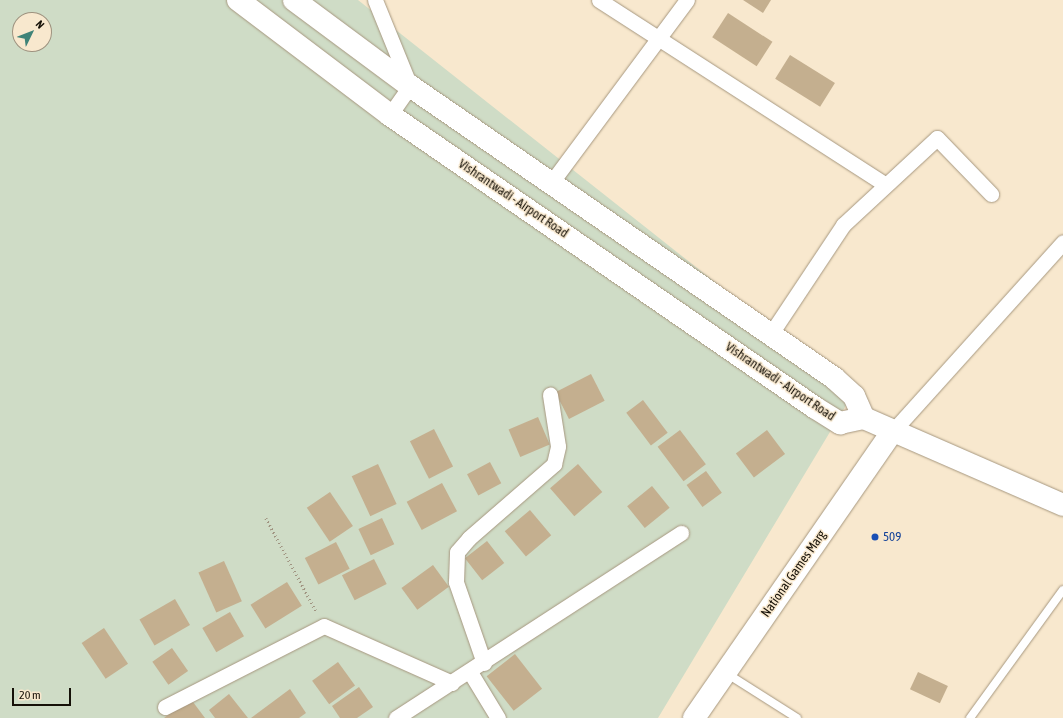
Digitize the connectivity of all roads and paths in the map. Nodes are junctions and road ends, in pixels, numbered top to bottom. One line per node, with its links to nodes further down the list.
1 (238, 0): 8 (main road, Vishrantwadi - Airport Road)
2 (294, 0): 7 (main road)
3 (375, 0): 7 (street)
4 (599, 0): 6 (street)
5 (687, 0): 6 (street)
6 (657, 38): 9 (street); 10 (street)
7 (410, 86): 8 (street); 9 (main road)
8 (390, 115): 15 (main road, Vishrantwadi - Airport Road)
9 (551, 183): 13 (main road)
10 (886, 185): 11 (street); 13 (street)
11 (991, 194)
12 (1063, 242): 16 (street)
13 (770, 334): 15 (main road)
14 (550, 395): 22 (street)
15 (864, 418): 16 (main road)
16 (893, 431): 17 (main road); 24 (main road, National Games Marg)
17 (1063, 505)
18 (266, 518): 21 (path)
19 (681, 533): 22 (street)
20 (1063, 590): 31 (lane)
21 (324, 626): 25 (street); 26 (street)
22 (484, 663): 23 (street)
23 (470, 672): 25 (street); 28 (street)
24 (726, 673): 29 (main road, National Games Marg); 30 (lane)
25 (452, 683): 27 (street)
26 (165, 707)
27 (396, 718)
28 (498, 718)
29 (694, 718)
30 (797, 718)
31 (970, 718)

